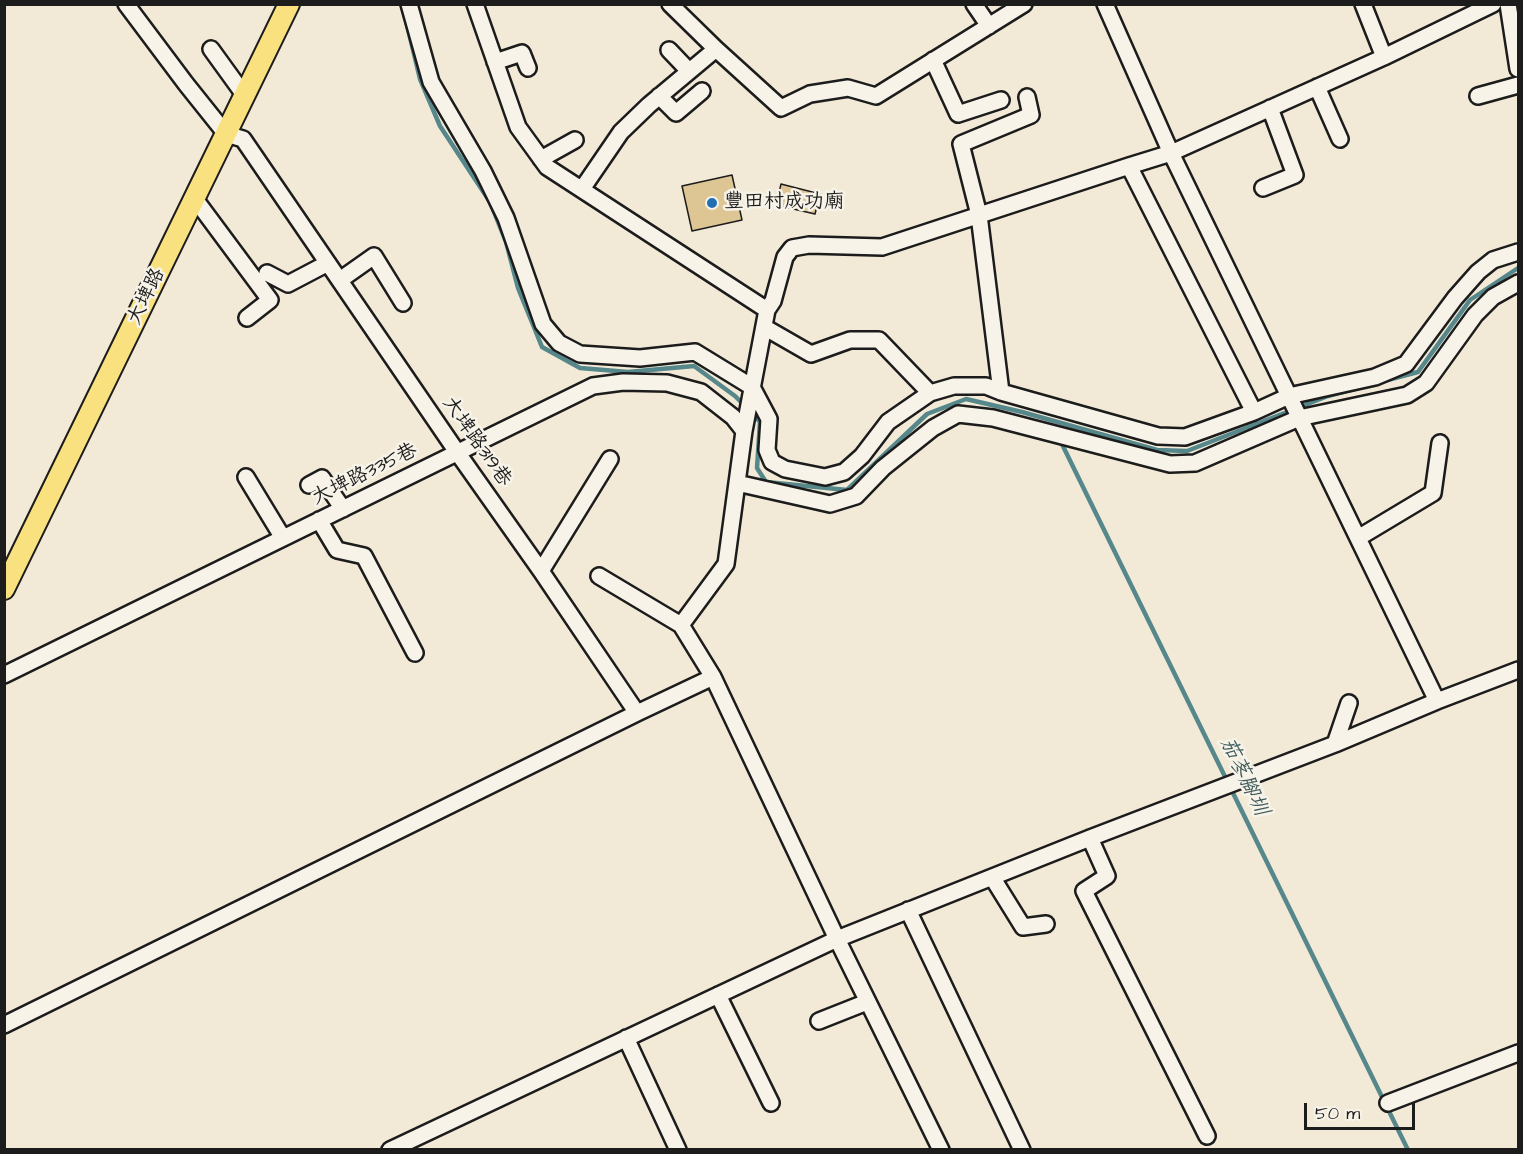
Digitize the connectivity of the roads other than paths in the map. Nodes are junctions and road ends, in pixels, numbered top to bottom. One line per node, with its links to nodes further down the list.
1 (126, 4): 31 (street, 大埤路319巷)
2 (289, 4): 25 (main road, 大埤路)
3 (409, 4): 50 (street)
4 (475, 4): 18 (street)
5 (670, 4): 14 (street)
6 (974, 4): 12 (street)
7 (1024, 4): 12 (street)
8 (1105, 4): 34 (street)
9 (1363, 4): 16 (street)
10 (1493, 4): 16 (street)
11 (1508, 4): 20 (street)
12 (989, 26): 17 (street)
13 (211, 49): 25 (street)
14 (716, 49): 17 (street); 21 (street)
15 (669, 50): 21 (street)
16 (1384, 57): 23 (street)
17 (933, 60): 29 (street)
18 (495, 62): 19 (street); 35 (street)
19 (528, 68)
20 (1518, 69)
21 (690, 71): 26 (street)
22 (1518, 85): 27 (street)
23 (1317, 87): 30 (street); 32 (street)
24 (702, 91): 26 (street)
25 (245, 96): 31 (main road, 大埤路)
26 (659, 96): 38 (street)
27 (1478, 96)
28 (1027, 97): 40 (street)
29 (1001, 100)
30 (1270, 108): 34 (street); 37 (street)
31 (226, 134): 39 (main road, 大埤路); 42 (street, 大埤路319巷)
32 (1340, 139)
33 (575, 140): 35 (street)
34 (1172, 153): 36 (street); 53 (street)
35 (541, 159): 38 (street)
36 (1129, 165): 40 (street); 54 (street)
37 (1263, 188)
38 (582, 189): 47 (street)
39 (195, 199): 48 (street); 69 (main road, 大埤路)
40 (979, 215): 47 (street); 51 (street)
41 (1518, 252): 53 (street)
42 (328, 263): 43 (street); 44 (street, 大埤路319巷)
43 (267, 273)
44 (340, 280): 46 (street); 58 (street, 大埤路319巷)
45 (1518, 283): 55 (street)
46 (403, 303)
47 (767, 310): 49 (street)
48 (247, 318)
49 (764, 327): 50 (street); 52 (street)
50 (752, 387): 52 (street); 56 (street)
51 (1001, 392): 52 (street); 54 (street)
52 (930, 393)
53 (1289, 396): 54 (street); 55 (street)
54 (1254, 412)
55 (1299, 418): 61 (street); 66 (street)
56 (744, 431): 58 (street, 大埤路335巷); 61 (street)
57 (1440, 443): 66 (street)
58 (457, 453): 63 (street, 大埤路335巷); 67 (street, 大埤路319巷)
59 (610, 459): 67 (street)
60 (246, 477): 65 (street)
61 (737, 483): 70 (street)
62 (309, 485): 63 (street)
63 (343, 509): 64 (street, 大埤路335巷)
64 (319, 520): 65 (street, 大埤路335巷); 71 (street)
65 (283, 538): 73 (street, 大埤路335巷)
66 (1358, 538): 75 (street)
67 (541, 571): 77 (street, 大埤路319巷)
68 (599, 576): 70 (street)
69 (4, 589)
70 (681, 625): 74 (street)
71 (415, 653)
72 (1518, 670): 75 (street)
73 (4, 675)
74 (713, 677): 77 (street); 83 (street)
75 (1437, 701): 78 (street)
76 (1349, 703): 78 (street)
77 (637, 713): 87 (street)
78 (1335, 744): 79 (street)
79 (1090, 838): 80 (street); 92 (street)
80 (992, 877): 81 (street); 82 (street)
81 (908, 910): 83 (street); 96 (street)
82 (1046, 924)
83 (837, 939): 84 (street); 85 (street)
84 (718, 995): 88 (street); 90 (street)
85 (867, 1002): 86 (street); 95 (street)
86 (819, 1021)
87 (4, 1025)
88 (626, 1038): 93 (street); 94 (street)
89 (1518, 1053): 91 (street)
90 (771, 1103)
91 (1388, 1103)
92 (1207, 1136)
93 (398, 1148)
94 (678, 1149)
95 (941, 1149)
96 (1022, 1149)

